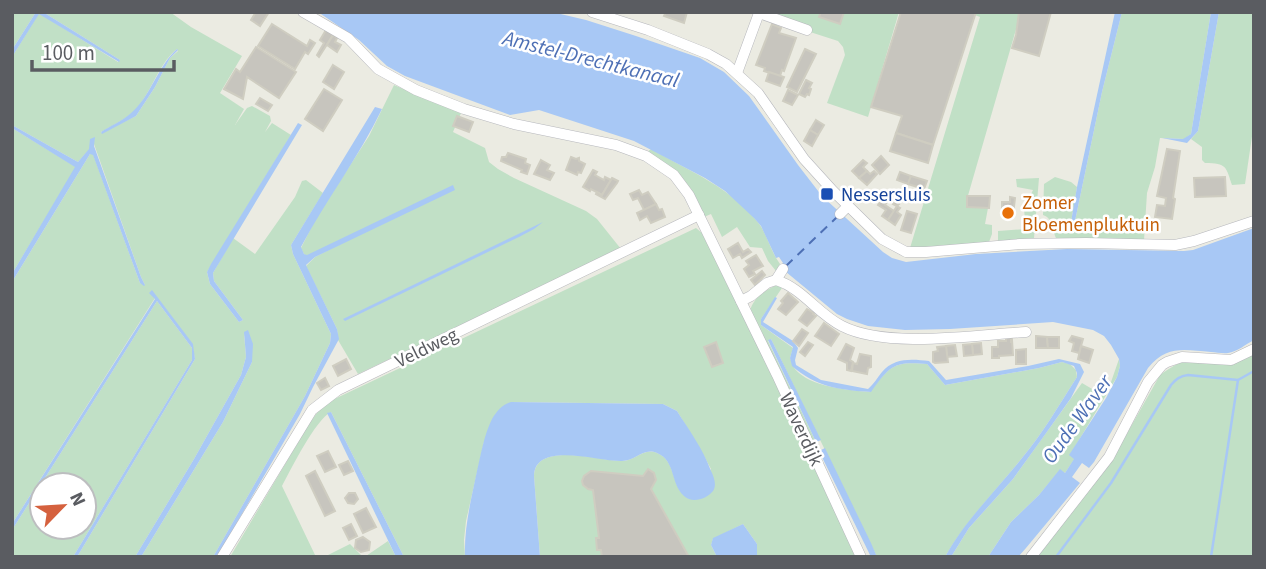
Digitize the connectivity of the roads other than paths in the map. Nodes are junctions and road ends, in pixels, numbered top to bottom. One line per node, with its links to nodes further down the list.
1 (303, 12): 5 (street)
2 (592, 12): 4 (street)
3 (807, 30): 4 (street)
4 (737, 73): 6 (street)
5 (699, 215): 9 (street); 12 (street, Veldweg)
6 (1254, 221)
7 (783, 269): 8 (street)
8 (776, 280): 9 (street); 10 (street)
9 (741, 301): 13 (street, Waverdijk)
10 (1026, 332)
11 (1254, 349): 14 (street)
12 (222, 557)
13 (861, 557)
14 (1031, 557)

